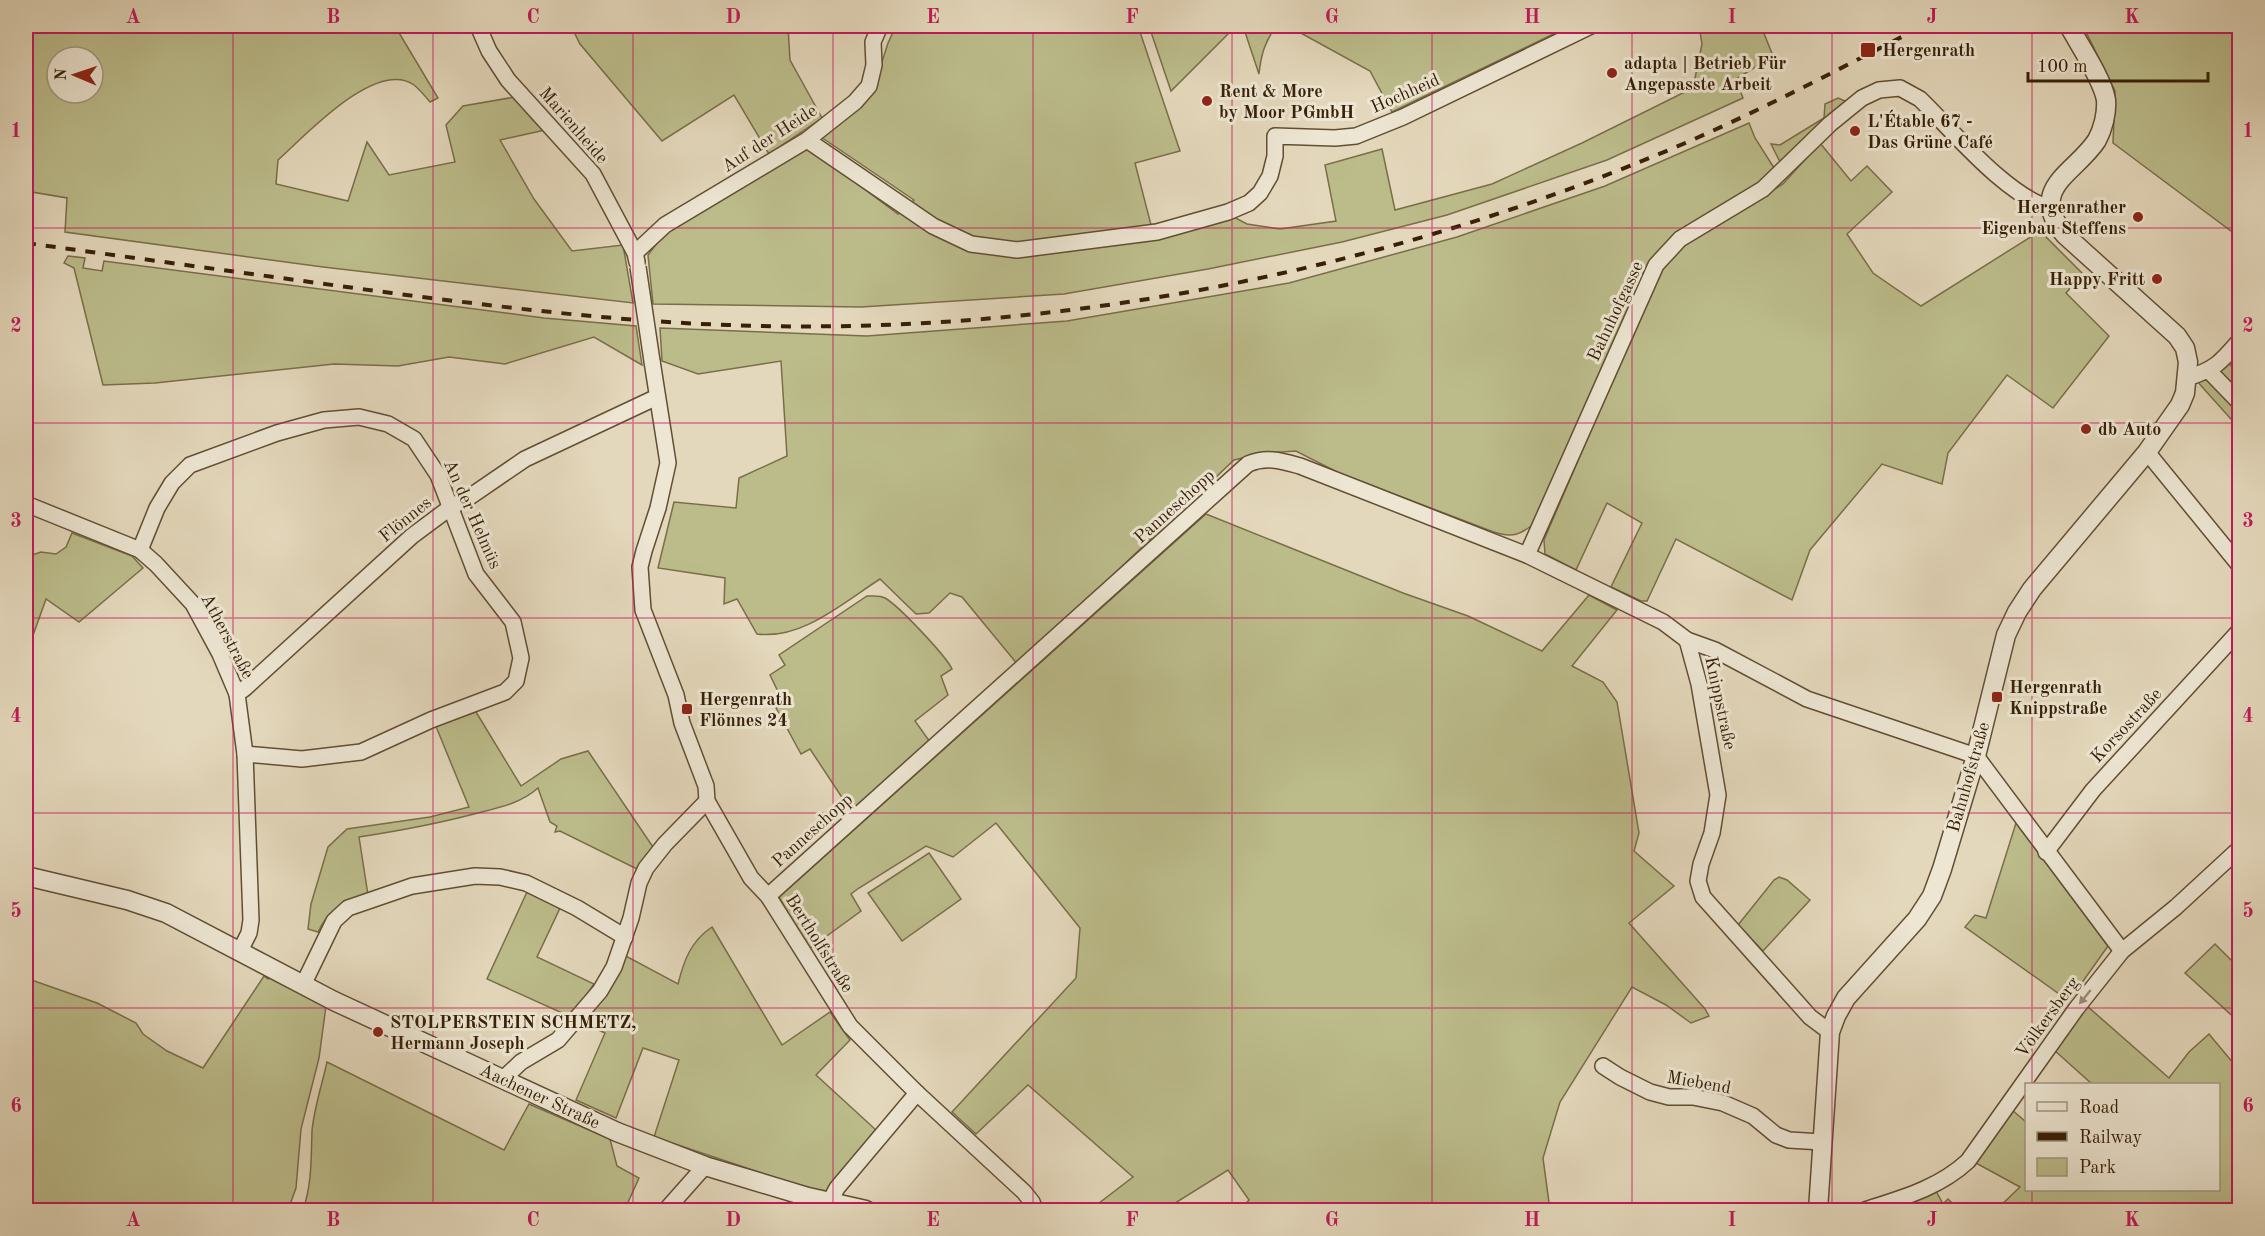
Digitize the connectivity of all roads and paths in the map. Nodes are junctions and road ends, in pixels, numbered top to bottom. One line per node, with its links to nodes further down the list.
1 (478, 26): 7 (street, Marienheide)
2 (880, 26): 5 (street, Auf der Heide)
3 (1591, 26): 5 (street, Hochheid)
4 (2069, 26): 6 (street)
5 (807, 140): 7 (street, Auf der Heide)
6 (2051, 208): 11 (street, Bahnhofstraße); 18 (street, Bahnhofgasse)
7 (636, 260): 9 (street, Marienheide, bridge)
8 (2240, 340): 10 (street)
9 (652, 361): 12 (street, Bertholfstraße)
10 (2209, 371): 11 (street); 13 (street)
11 (2187, 378): 14 (street, Bahnhofstraße)
12 (657, 396): 16 (street, Flönnes); 25 (street, Bertholfstraße)
13 (2240, 403)
14 (2147, 452): 19 (street); 24 (street, Bahnhofstraße)
15 (26, 504): 17 (street, Atherstraße)
16 (451, 507): 17 (street, An der Helmüs); 22 (street, Flönnes); 23 (street, An der Helmüs)
17 (140, 550): 22 (street, Atherstraße)
18 (1527, 555): 21 (street, Panneschopp); 29 (street, Panneschopp)
19 (2240, 566)
20 (2240, 630): 27 (street, Korsostraße)
21 (1687, 640): 24 (street, Knippstraße); 34 (street, Knippstraße)
22 (237, 694): 23 (street, Atherstraße)
23 (245, 753): 31 (street, Atherstraße)
24 (1976, 756): 27 (street); 34 (street, Bahnhofstraße)
25 (707, 801): 29 (street, Bertholfstraße); 30 (street)
26 (2240, 848): 32 (street, Völkersberg)
27 (2046, 852): 32 (street)
28 (26, 876): 31 (street, Aachener Straße)
29 (768, 896): 37 (street, Bertholfstraße)
30 (625, 937): 33 (street); 36 (street)
31 (240, 951): 33 (street, Aachener Straße)
32 (2122, 951): 45 (street, Völkersberg, one-way to 45)
33 (303, 985): 36 (street, Aachener Straße)
34 (1830, 1032): 38 (street, Bahnhofstraße)
35 (1603, 1066): 38 (street, Miebend)
36 (503, 1078): 39 (street, Aachener Straße)
37 (917, 1093): 40 (street); 43 (street, Bertholfstraße)
38 (1822, 1142): 44 (street, Bahnhofstraße)
39 (705, 1166): 40 (street, Aachener Straße); 41 (street)
40 (829, 1203): 42 (street, Aachener Straße)
41 (666, 1210)
42 (866, 1210)
43 (1035, 1210)
44 (1818, 1210)
45 (1866, 1210)

